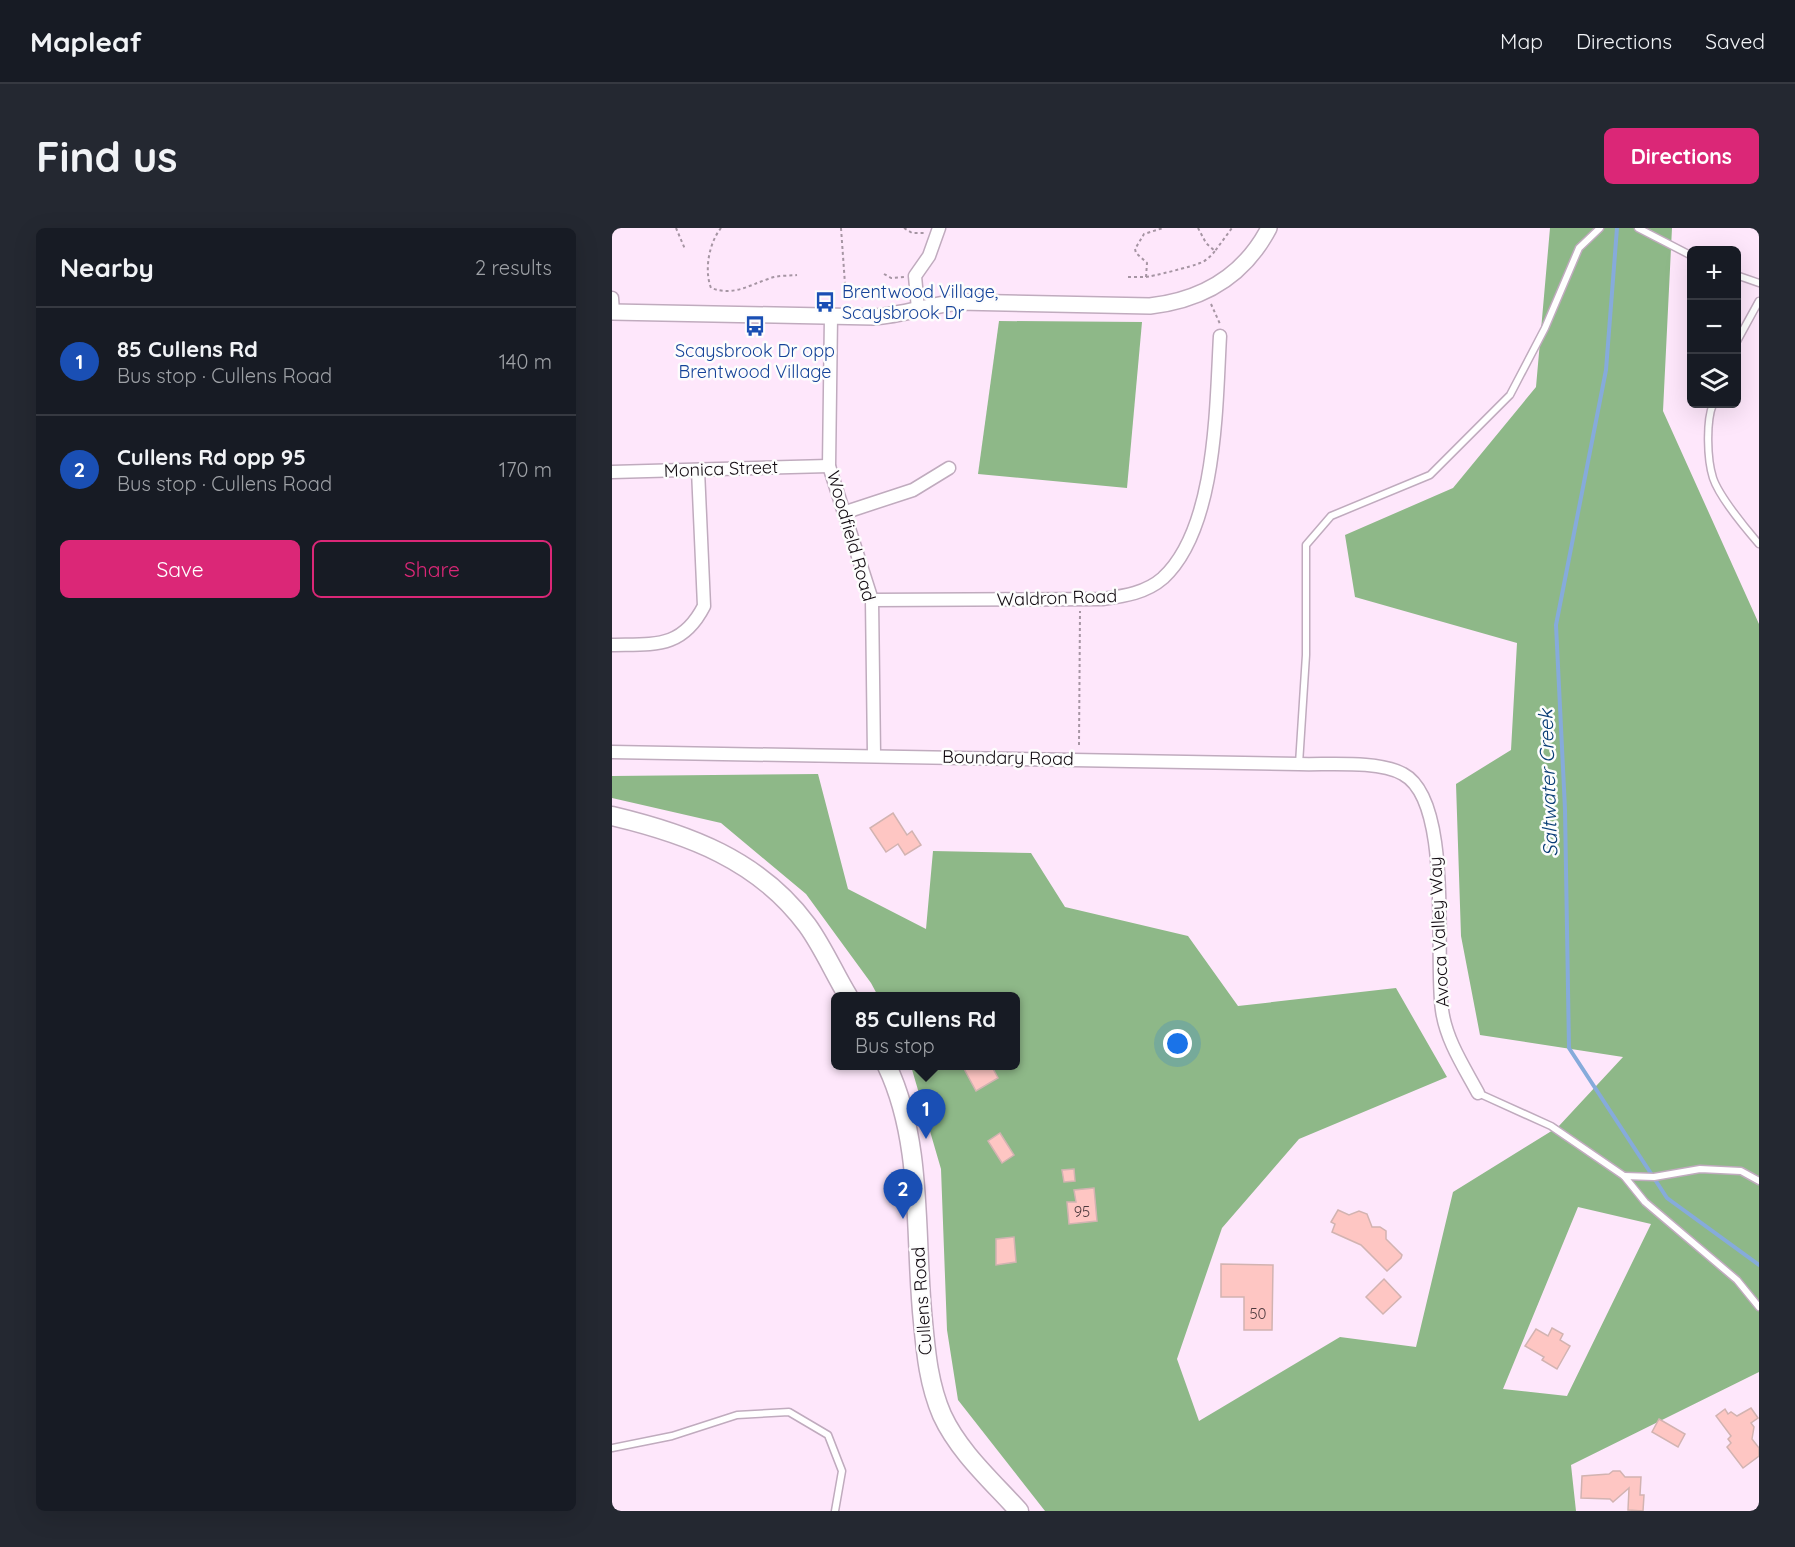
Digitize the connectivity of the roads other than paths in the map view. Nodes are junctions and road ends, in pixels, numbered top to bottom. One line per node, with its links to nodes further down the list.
1 (939, 228): 10 (street)
2 (1269, 228): 10 (street)
3 (1600, 228): 25 (lane)
4 (1638, 228): 5 (lane)
5 (1687, 253)
6 (1741, 276): 7 (lane)
7 (1759, 283)
8 (1759, 301): 12 (lane)
9 (612, 308): 11 (street)
10 (918, 309): 11 (street)
11 (831, 316): 15 (street, Woodfield Road)
12 (1741, 335)
13 (1220, 336): 21 (street, Waldron Road)
14 (1711, 408): 20 (lane)
15 (829, 466): 17 (street, Monica Street); 19 (street, Woodfield Road)
16 (949, 468): 19 (street)
17 (698, 470): 18 (street, Monica Street); 22 (street)
18 (612, 472)
19 (846, 512): 21 (street, Woodfield Road)
20 (1759, 544)
21 (872, 600): 24 (street, Woodfield Road)
22 (612, 645)
23 (612, 752): 24 (street, Boundary Road)
24 (874, 755): 25 (street, Boundary Road)
25 (1299, 764): 26 (street, Boundary Road)
26 (1402, 773): 30 (street, Avoca Valley Way)
27 (612, 816): 28 (main road)
28 (846, 992)
29 (889, 1070): 36 (main road, Cullens Road)
30 (1479, 1093): 31 (lane)
31 (1624, 1176): 32 (lane); 33 (lane)
32 (1759, 1181)
33 (1759, 1307)
34 (612, 1448): 35 (lane)
35 (835, 1511)
36 (1019, 1511)

